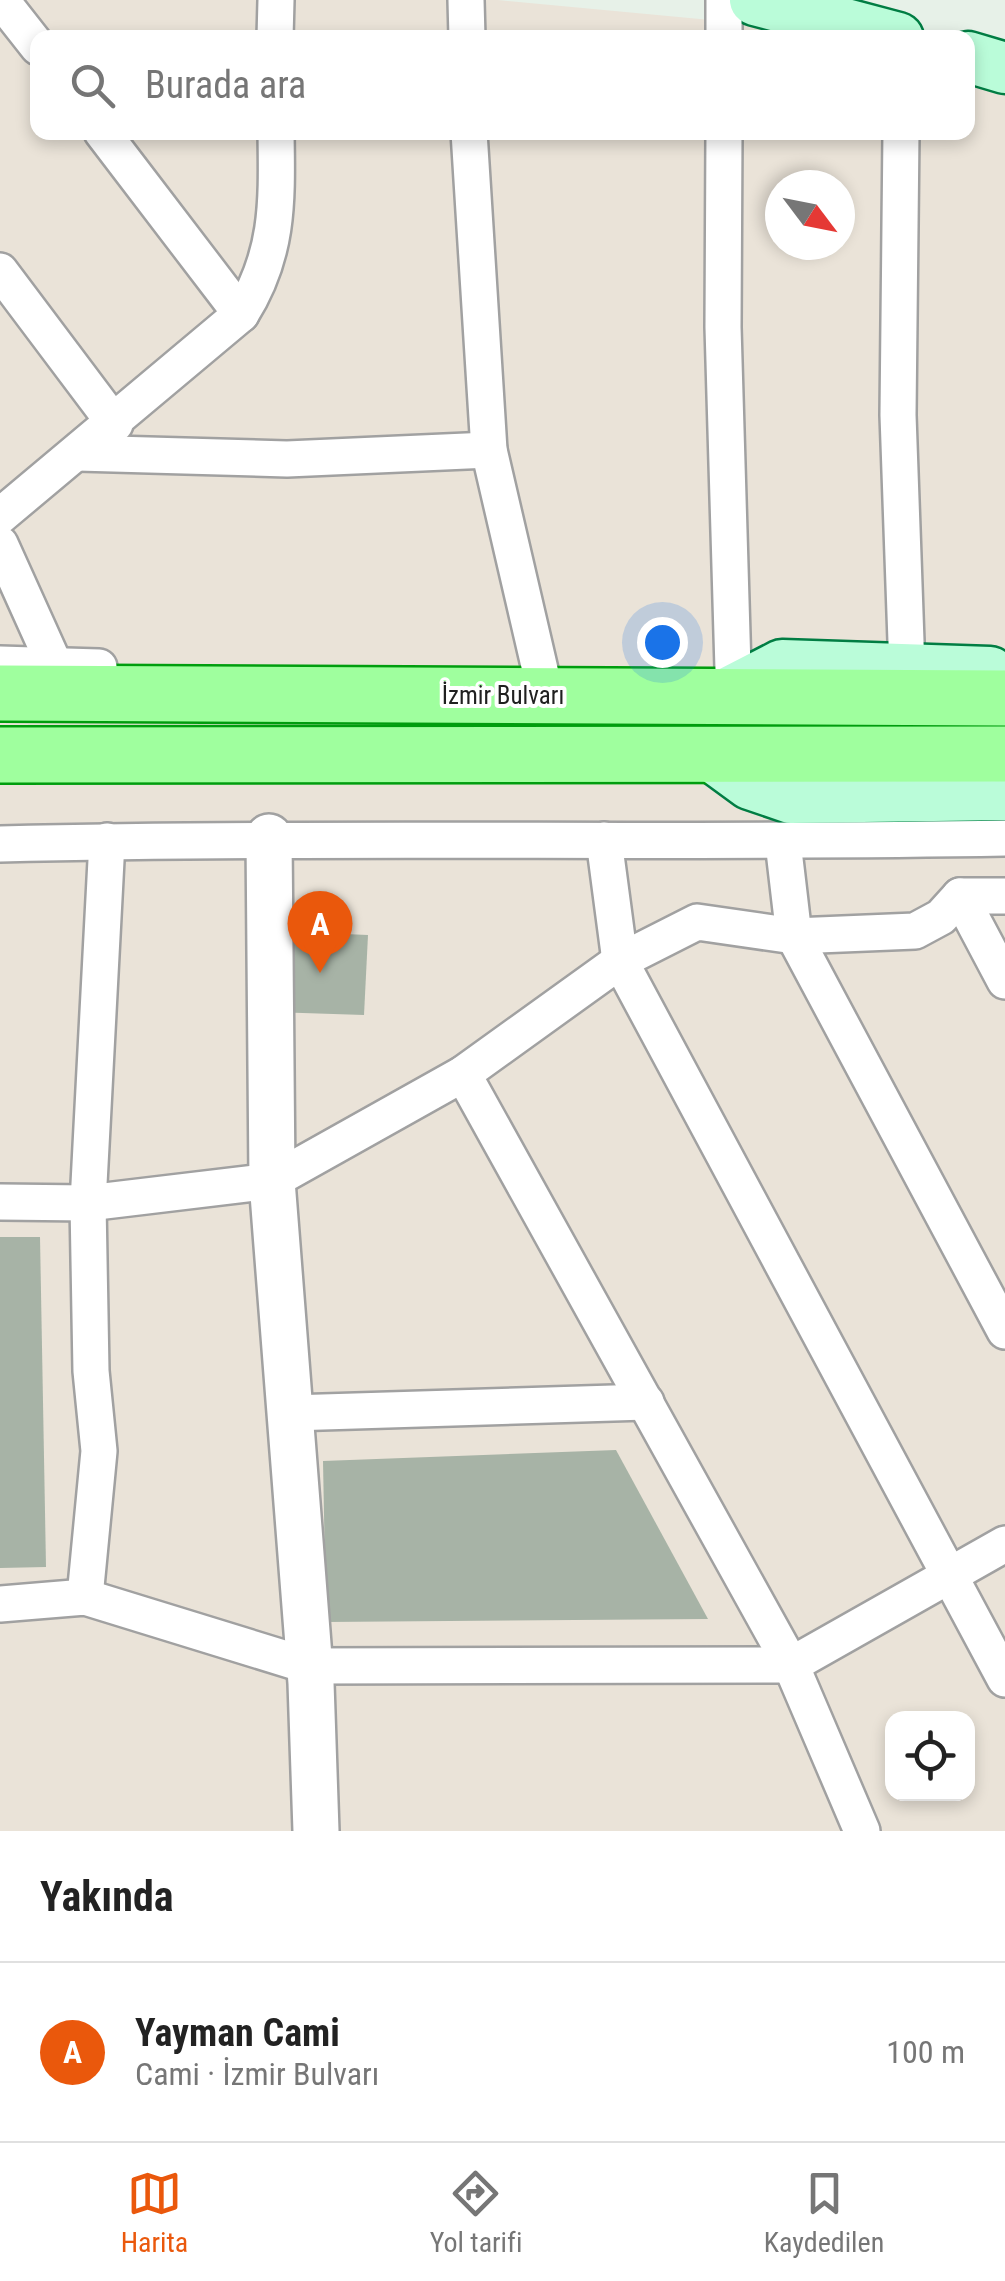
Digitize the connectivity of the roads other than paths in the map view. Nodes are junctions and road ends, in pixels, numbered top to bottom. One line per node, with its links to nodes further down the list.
1 (1, 0): 11 (street)
2 (276, 0): 7 (street)
3 (466, 0): 8 (street)
4 (724, 0): 9 (street)
5 (755, 0): 6 (main road)
6 (837, 10): 10 (main road)
7 (276, 30)
8 (467, 30)
9 (724, 30)
10 (881, 30)
11 (30, 37)
12 (975, 59): 13 (main road)
13 (1005, 68)
14 (108, 140): 20 (street)
15 (276, 140): 20 (street)
16 (470, 140): 22 (street)
17 (724, 140): 31 (street)
18 (901, 140): 28 (street)
19 (0, 271): 21 (street)
20 (241, 314): 21 (street)
21 (115, 424): 23 (street)
22 (489, 450): 23 (street); 30 (street)
23 (78, 453): 24 (street)
24 (0, 516)
25 (0, 544): 27 (street)
26 (0, 664): 27 (street)
27 (56, 666): 30 (street)
28 (906, 670): 29 (main road); 31 (main road)
29 (1005, 673)
30 (541, 674): 31 (street)
31 (728, 683): 32 (main road, İzmir Bulvarı); 33 (main road, İzmir Bulvarı)
32 (0, 693)
33 (1005, 698)
34 (709, 754): 35 (main road); 36 (main road); 37 (main road)
35 (1005, 754)
36 (0, 755)
37 (1005, 795)
38 (269, 838): 40 (street); 41 (street); 50 (street)
39 (1005, 838): 42 (street)
40 (604, 840): 42 (street); 47 (street)
41 (107, 842): 43 (street); 52 (street)
42 (784, 842): 46 (street)
43 (0, 844)
44 (960, 896): 45 (street); 46 (street); 48 (street)
45 (1005, 896)
46 (794, 936): 47 (street); 53 (street)
47 (620, 962): 49 (street); 57 (street)
48 (1005, 981)
49 (463, 1074): 50 (street); 54 (street)
50 (272, 1182): 52 (street); 55 (street)
51 (0, 1202): 52 (street)
52 (88, 1204): 58 (street)
53 (1005, 1331)
54 (646, 1402): 55 (street); 60 (street)
55 (290, 1413): 61 (street)
56 (1005, 1544): 57 (street)
57 (947, 1576): 60 (street); 62 (street)
58 (85, 1597): 59 (street); 61 (street)
59 (0, 1604)
60 (790, 1665): 61 (street); 63 (street)
61 (309, 1666): 64 (street)
62 (1005, 1679)
63 (854, 1829)
64 (316, 1831)

